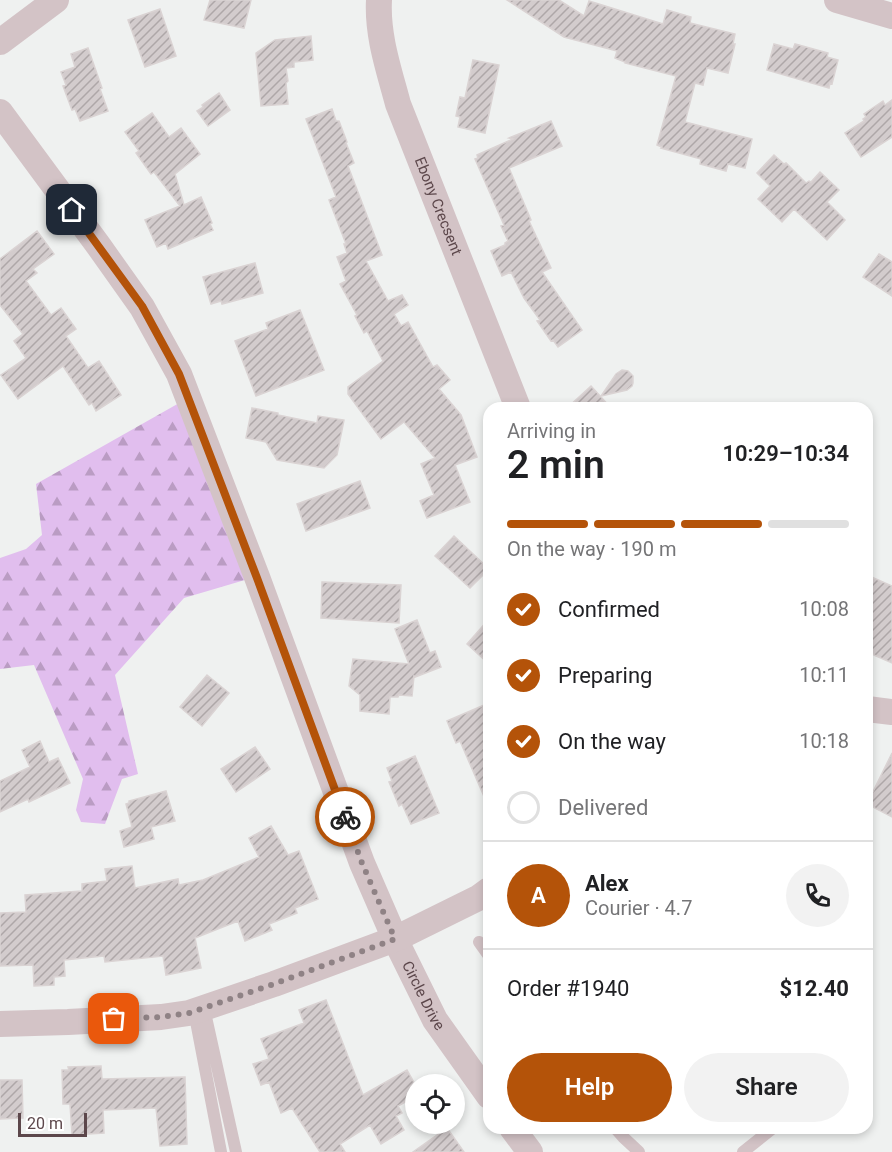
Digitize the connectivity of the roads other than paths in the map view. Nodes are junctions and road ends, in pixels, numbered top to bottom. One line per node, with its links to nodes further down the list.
1 (56, 0): 5 (street)
2 (379, 0): 7 (street, Ebony Crecsent)
3 (837, 0): 4 (street)
4 (892, 16)
5 (0, 42)
6 (0, 112): 11 (street, Circle Drive)
7 (516, 402)
8 (873, 710): 9 (street)
9 (892, 712)
10 (483, 894): 11 (street)
11 (395, 939): 14 (street); 16 (street, Circle Drive)
12 (479, 942): 13 (lane)
13 (483, 948)
14 (199, 1010): 15 (street); 20 (lane); 21 (lane)
15 (0, 1024)
16 (483, 1088)
17 (516, 1134): 22 (street)
18 (620, 1134): 23 (lane)
19 (766, 1134): 24 (lane)
20 (221, 1152)
21 (236, 1152)
22 (530, 1152)
23 (639, 1152)
24 (743, 1152)

